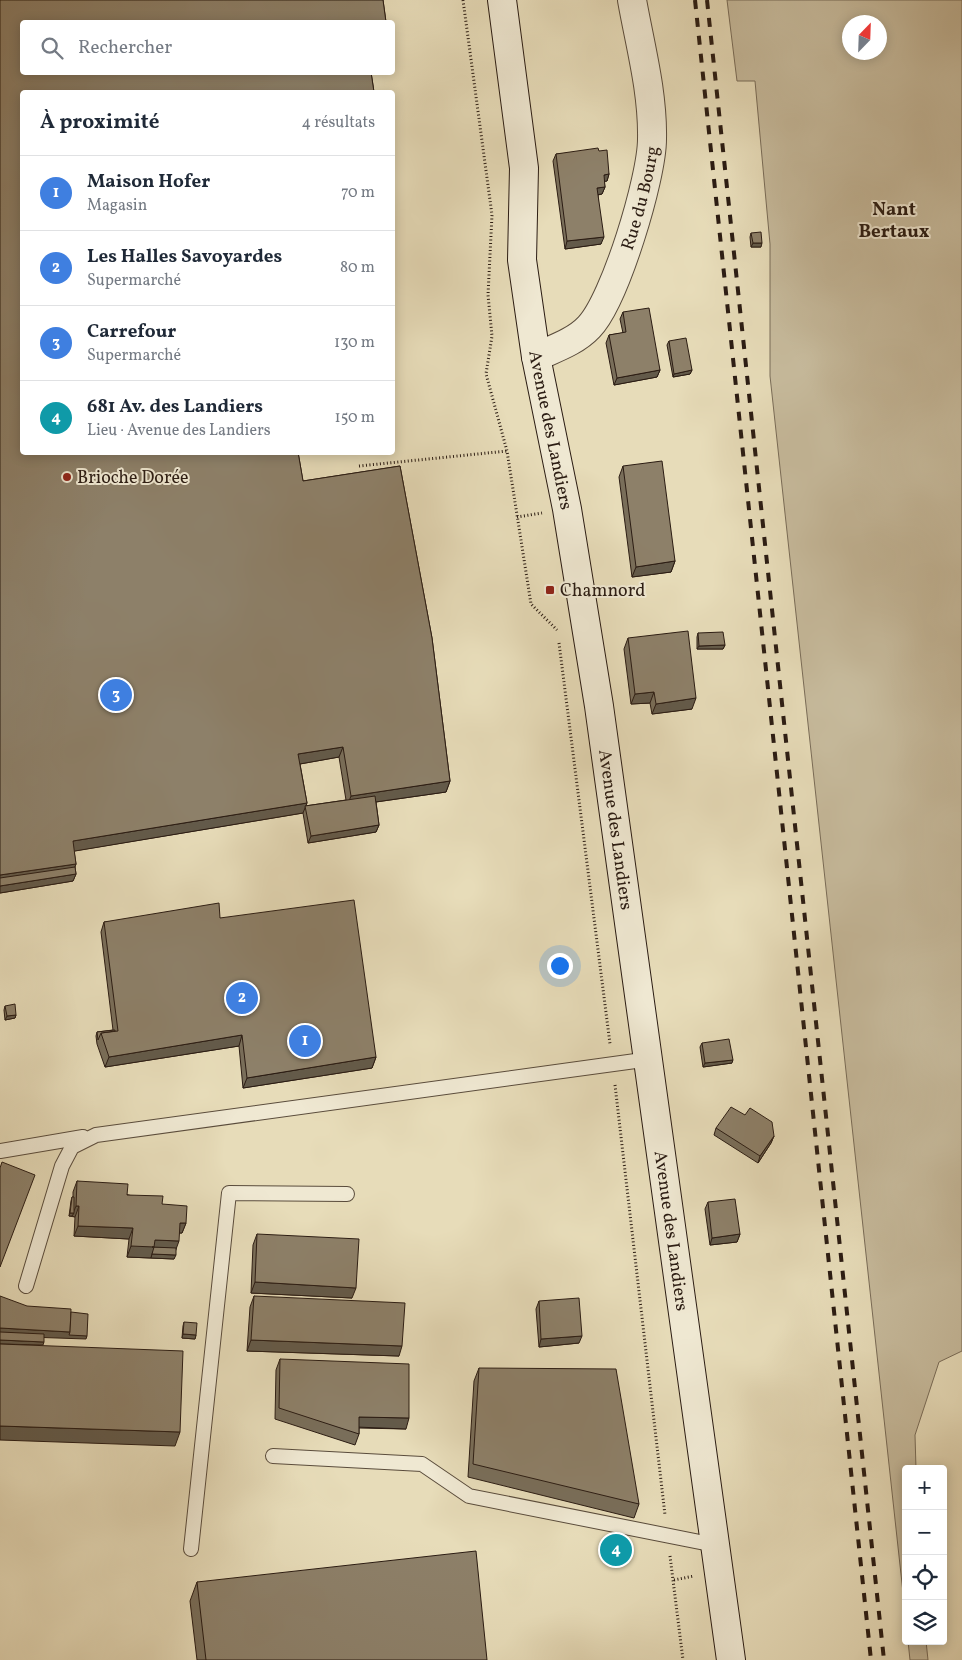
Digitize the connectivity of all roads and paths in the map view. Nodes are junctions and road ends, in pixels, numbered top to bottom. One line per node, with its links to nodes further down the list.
1 (462, 0): 5 (path)
2 (502, 0): 4 (main road, Avenue des Landiers)
3 (632, 0): 4 (main road, Rue du Bourg)
4 (536, 357): 6 (main road, Avenue des Landiers)
5 (359, 466)
6 (650, 1059): 7 (lane); 12 (main road, Avenue des Landiers)
7 (96, 1135): 8 (lane); 10 (lane)
8 (0, 1152)
9 (347, 1194): 13 (lane)
10 (26, 1286)
11 (273, 1456): 12 (lane)
12 (715, 1546): 14 (main road, Avenue des Landiers)
13 (191, 1549)
14 (732, 1660)

